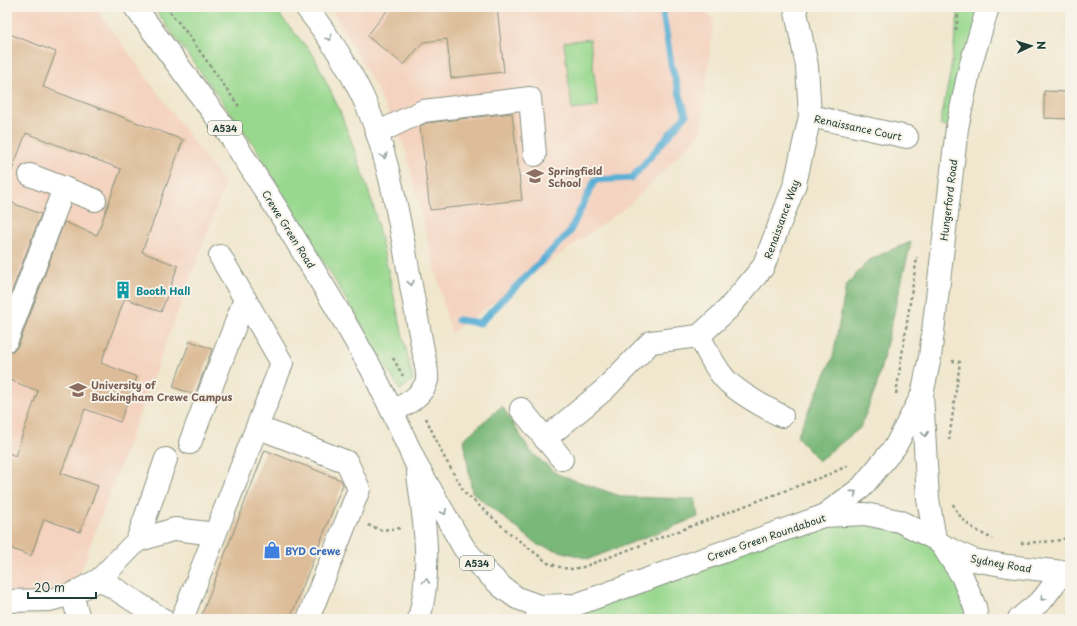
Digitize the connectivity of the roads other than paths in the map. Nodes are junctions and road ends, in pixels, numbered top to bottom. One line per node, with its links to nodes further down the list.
1 (135, 7): 18 (main road, Crewe Green Road / A534)
2 (306, 7): 6 (main road, one-way to 6)
3 (795, 7): 5 (main road, Renaissance Way)
4 (988, 7): 16 (main road, Hungerford Road)
5 (810, 116): 7 (main road, Renaissance Court); 14 (main road, Renaissance Way)
6 (377, 133): 8 (main road); 18 (main road, one-way to 18)
7 (907, 137)
8 (535, 155)
9 (30, 175): 10 (main road)
10 (64, 188): 11 (main road); 15 (main road)
11 (95, 200)
12 (220, 256): 13 (main road)
13 (245, 299): 20 (main road); 22 (main road)
14 (699, 336): 19 (main road); 21 (main road)
15 (7, 340)
16 (922, 395): 26 (main road, Hungerford Road, one-way to 16); 29 (main road, Hungerford Road, one-way to 29)
17 (521, 409): 21 (main road)
18 (392, 411): 25 (main road, Crewe Green Road / A534)
19 (782, 416)
20 (257, 426): 27 (main road); 38 (main road)
21 (545, 439): 24 (main road)
22 (190, 443)
23 (166, 459): 28 (main road)
24 (562, 459)
25 (417, 466): 34 (main road, Crewe Green Road / A534, one-way to 34); 39 (main road, Crewe Green Road / A534, one-way to 25)
26 (822, 516): 29 (main road, Crewe Green Roundabout); 34 (main road, Crewe Green Roundabout)
27 (215, 534): 28 (main road); 37 (main road)
28 (137, 541): 31 (main road)
29 (939, 542): 30 (main road, Sydney Road); 41 (main road)
30 (1066, 571): 42 (main road, Sydney Road, one-way to 42)
31 (100, 578): 32 (main road); 36 (main road)
32 (72, 594): 33 (main road); 35 (main road)
33 (7, 602)
34 (576, 605): 40 (main road, Crewe Green Roundabout)
35 (79, 619)
36 (162, 619)
37 (182, 619)
38 (308, 619)
39 (419, 619)
40 (536, 619)
41 (977, 619)
42 (1019, 619)

